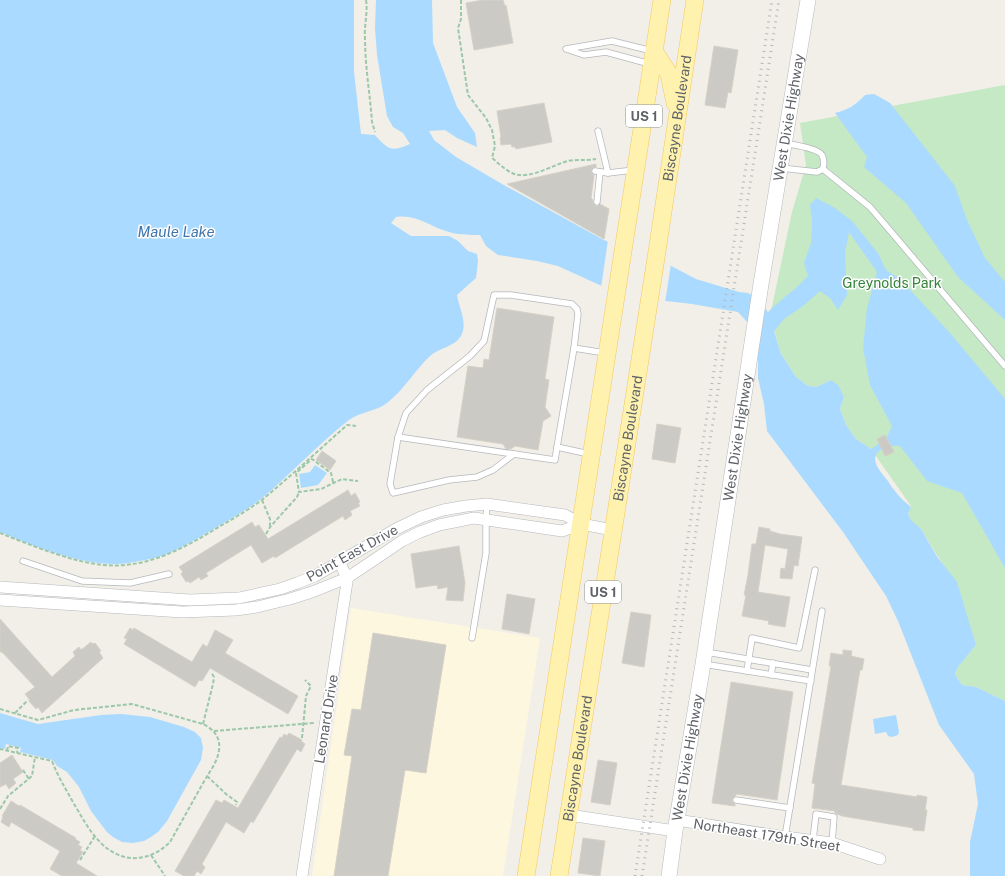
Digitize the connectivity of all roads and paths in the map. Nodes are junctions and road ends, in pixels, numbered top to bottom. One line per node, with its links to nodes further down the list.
1 (366, 0): 9 (path)
2 (461, 0): 11 (path)
3 (662, 0): 6 (main road, US 1)
4 (695, 0): 7 (main road, Biscayne Boulevard / US 1)
5 (808, 0): 10 (street, West Dixie Highway)
6 (653, 58): 6 (lane); 7 (main road); 14 (main road, US 1)
7 (678, 115): 33 (main road, Biscayne Boulevard / US 1)
8 (598, 130): 15 (lane)
9 (375, 132)
10 (784, 143): 12 (street, West Dixie Highway); 13 (lane)
11 (596, 159)
12 (780, 168): 13 (lane); 53 (street, West Dixie Highway)
13 (823, 168): 19 (lane)
14 (636, 169): 15 (lane); 18 (main road, US 1)
15 (608, 173): 16 (lane)
16 (597, 202)
17 (574, 348): 18 (lane); 21 (lane); 22 (lane)
18 (607, 354): 24 (main road, US 1)
19 (1005, 366)
20 (356, 426): 28 (path)
21 (398, 437): 23 (lane); 23 (lane)
22 (557, 447): 23 (lane); 24 (lane)
23 (514, 454)
24 (592, 455): 31 (main road, US 1)
25 (358, 481): 26 (path)
26 (333, 482): 27 (path); 27 (path)
27 (299, 492): 32 (path)
28 (262, 500): 32 (path); 34 (path)
29 (487, 504): 30 (lane); 31 (street, Point East Drive); 37 (street, Point East Drive)
30 (486, 519): 31 (street, Point East Drive); 40 (street, Point East Drive); 52 (lane)
31 (581, 524): 33 (street, Point East Drive); 92 (main road, US 1)
32 (270, 527): 35 (path)
33 (613, 530): 81 (main road, Biscayne Boulevard / US 1)
34 (0, 533)
35 (266, 534)
36 (23, 561): 41 (lane)
37 (340, 563): 40 (street); 45 (street, Point East Drive)
38 (815, 570): 54 (lane)
39 (169, 574): 41 (lane)
40 (347, 578): 49 (street, Point East Drive); 65 (street, Leonard Drive)
41 (82, 581): 44 (lane)
42 (0, 587): 43 (street, Point East Drive)
43 (64, 591): 44 (street, Point East Drive); 48 (lane)
44 (87, 593): 46 (street, Point East Drive)
45 (263, 593): 46 (street, Point East Drive); 49 (lane)
46 (156, 598): 50 (lane)
47 (0, 600): 48 (street, Point East Drive)
48 (62, 605): 50 (street, Point East Drive)
49 (266, 605): 50 (street, Point East Drive)
50 (155, 610)
51 (822, 611): 56 (lane)
52 (472, 638)
53 (704, 658): 54 (lane); 57 (lane); 82 (street, West Dixie Highway)
54 (748, 659): 55 (lane); 57 (lane)
55 (772, 663): 56 (lane); 59 (lane)
56 (812, 670): 61 (lane)
57 (747, 671): 59 (lane)
58 (211, 672): 66 (path)
59 (771, 675): 61 (lane)
60 (305, 680): 67 (path)
61 (810, 681): 79 (lane)
62 (28, 700): 64 (path)
63 (0, 709): 64 (path)
64 (14, 713): 66 (path)
65 (326, 722): 67 (path); 91 (street, Leonard Drive)
66 (203, 724): 68 (path)
67 (304, 724): 68 (path); 69 (path)
68 (214, 731): 75 (path)
69 (302, 738)
70 (0, 750): 71 (path)
71 (7, 751): 72 (path); 72 (path)
72 (17, 753): 73 (path)
73 (35, 757): 76 (path); 83 (path)
74 (23, 770): 76 (path)
75 (207, 776): 78 (path); 87 (path)
76 (29, 779): 80 (path)
77 (736, 800): 79 (lane)
78 (236, 806)
79 (790, 808): 84 (lane)
80 (0, 809)
81 (569, 815): 82 (street, Northeast 179th Street); 93 (main road, Biscayne Boulevard / US 1)
82 (676, 826): 84 (street, Northeast 179th Street); 94 (street, West Dixie Highway)
83 (95, 836): 87 (path); 89 (path)
84 (785, 837): 85 (street, Northeast 179th Street)
85 (812, 840): 86 (street, Northeast 179th Street); 86 (lane)
86 (832, 843): 88 (street, Northeast 179th Street)
87 (151, 855): 90 (path)
88 (880, 859)
89 (80, 860)
90 (165, 876)
91 (302, 876)
92 (526, 876)
93 (559, 876)
94 (669, 876)

